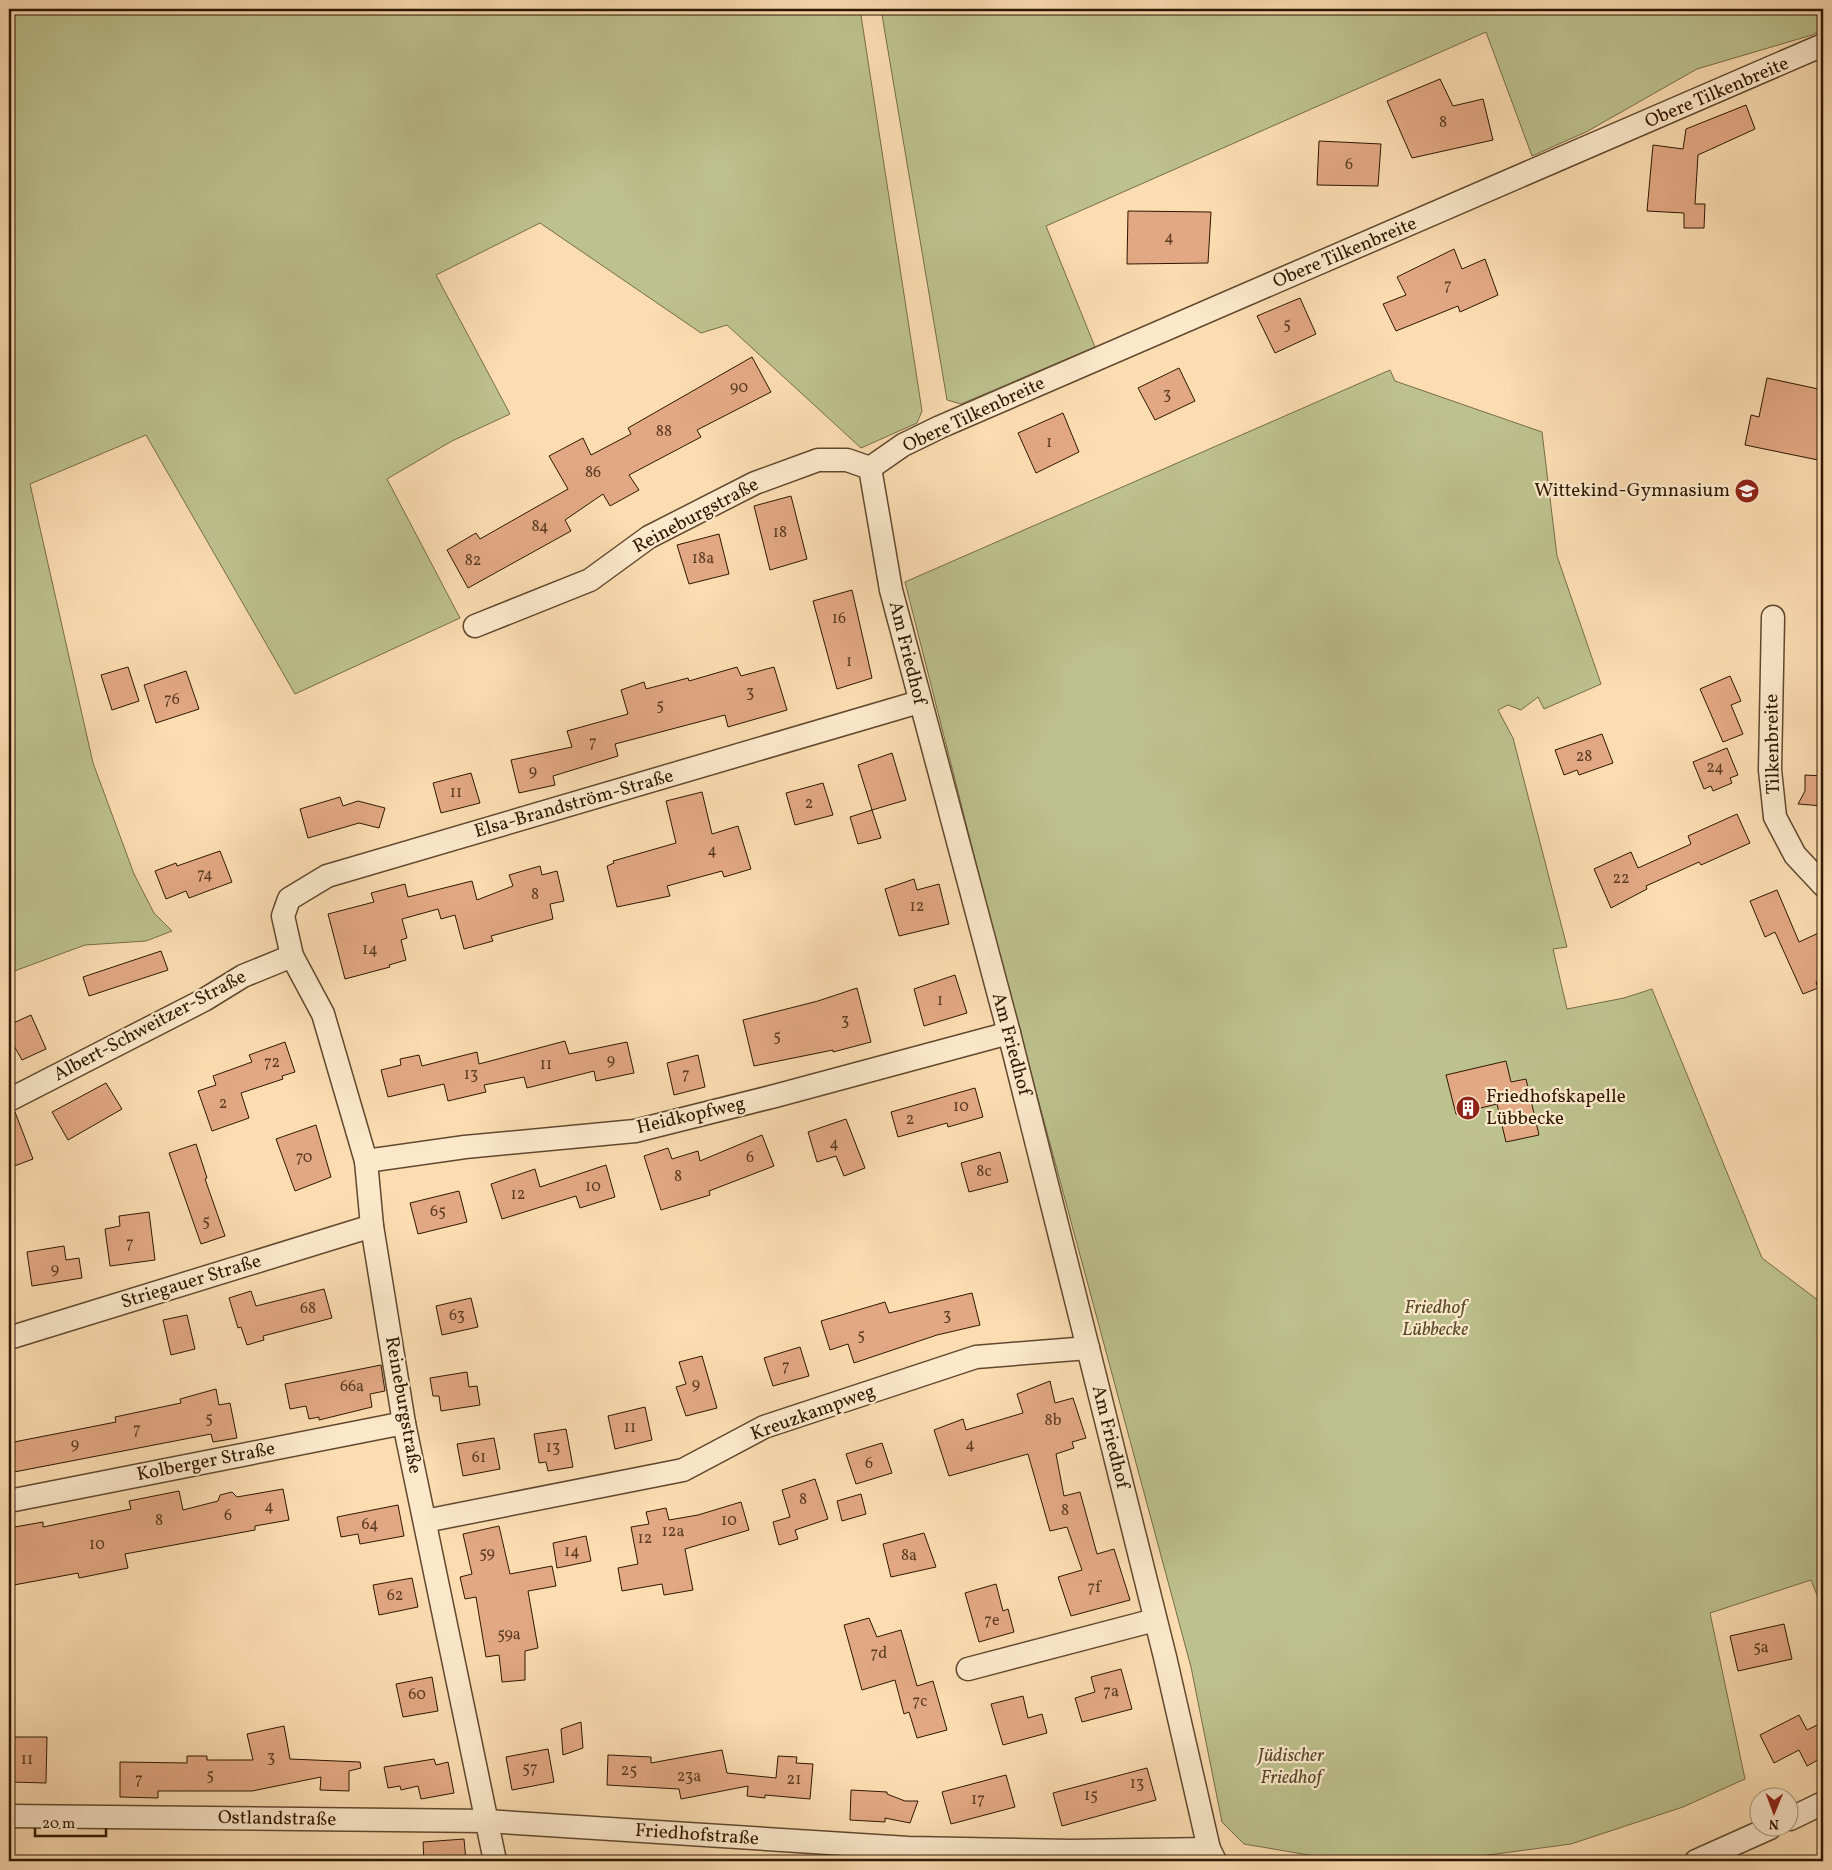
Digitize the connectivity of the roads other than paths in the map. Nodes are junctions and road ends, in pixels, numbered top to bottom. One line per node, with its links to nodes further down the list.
1 (1823, 45): 2 (street, Obere Tilkenbreite)
2 (870, 468): 4 (street, Reineburgstraße); 5 (street, Am Friedhof)
3 (1773, 617): 6 (street, Tilkenbreite)
4 (474, 626)
5 (919, 702): 7 (street, Elsa-Brandström-Straße); 8 (street, Am Friedhof)
6 (1823, 885)
7 (292, 956): 9 (street, Albert-Schweitzer-Straße); 10 (street, Reineburgstraße)
8 (1009, 1033): 10 (street, Heidkopfweg); 13 (street, Am Friedhof)
9 (9, 1100)
10 (366, 1161): 11 (street, Reineburgstraße)
11 (372, 1226): 12 (street, Striegauer Straße); 14 (street, Reineburgstraße)
12 (9, 1338)
13 (1088, 1348): 16 (street, Kreuzkampweg); 17 (street, Am Friedhof)
14 (404, 1423): 15 (street, Kolberger Straße); 16 (street, Reineburgstraße)
15 (9, 1501)
16 (425, 1521): 22 (street, Reineburgstraße)
17 (1155, 1620): 18 (street); 24 (street, Am Friedhof)
18 (968, 1669)
19 (1823, 1803): 20 (street)
20 (1800, 1814)
21 (9, 1816): 22 (street, Ostlandstraße)
22 (486, 1821): 24 (street, Friedhofstraße); 25 (street, Reineburgstraße)
23 (1750, 1837): 26 (street)
24 (1212, 1855)
25 (495, 1861)
26 (1696, 1861)

